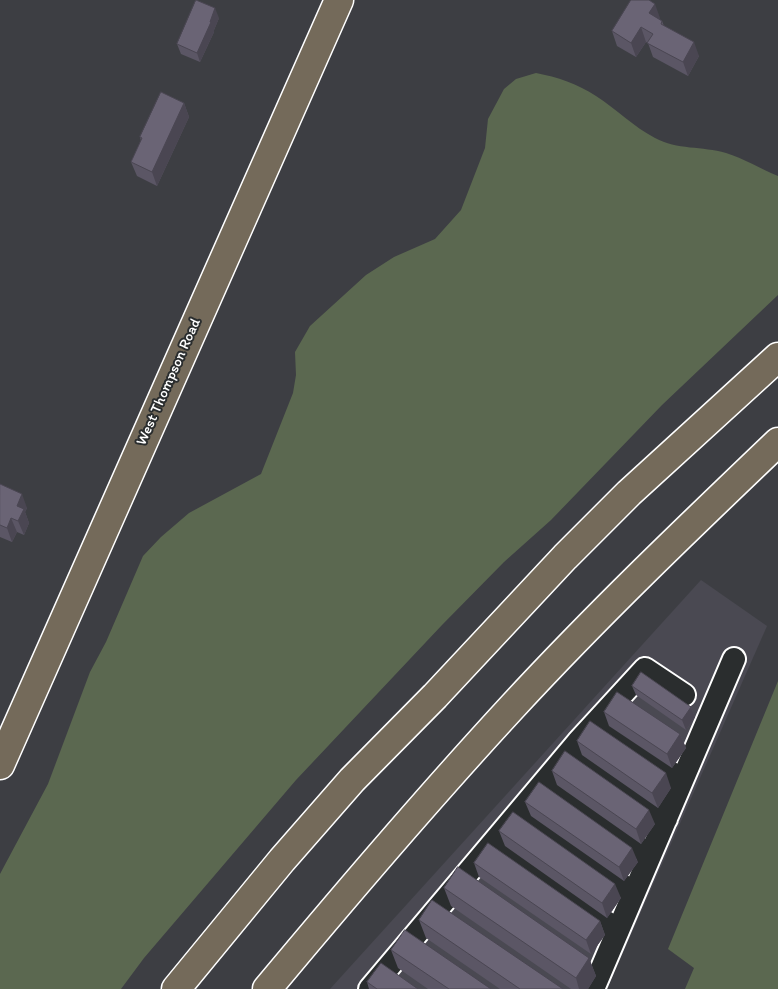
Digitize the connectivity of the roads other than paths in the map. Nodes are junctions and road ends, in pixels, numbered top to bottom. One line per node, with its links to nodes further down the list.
1 (339, 0): 8 (main road, West Thompson Road)
2 (778, 357): 17 (main road)
3 (778, 442): 18 (main road)
4 (734, 659): 9 (lane)
5 (684, 695): 6 (lane)
6 (596, 722): 7 (lane); 9 (lane)
7 (568, 754): 10 (lane); 12 (lane)
8 (0, 765)
9 (682, 780): 12 (lane)
10 (543, 784): 11 (lane); 14 (lane)
11 (517, 816): 13 (lane); 15 (lane)
12 (666, 819): 14 (lane)
13 (492, 846): 16 (lane); 19 (lane)
14 (650, 855): 15 (lane)
15 (634, 893): 16 (lane)
16 (618, 930): 20 (lane)
17 (176, 989)
18 (267, 989)
19 (370, 989)
20 (593, 989)

